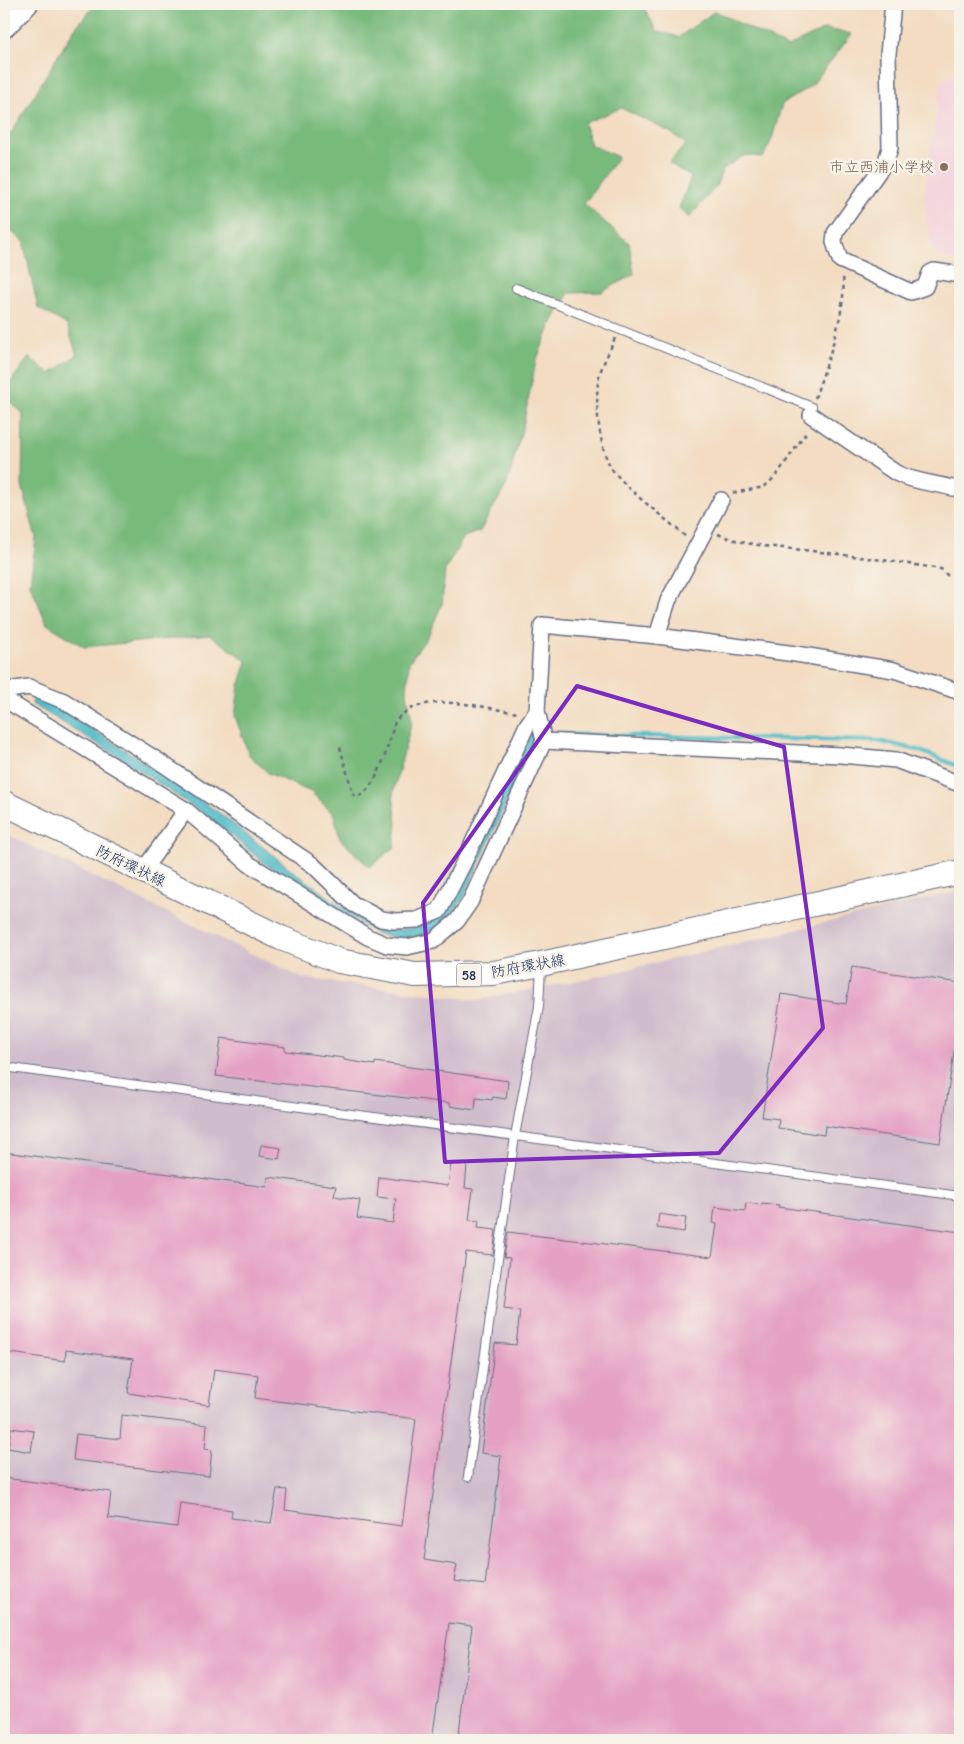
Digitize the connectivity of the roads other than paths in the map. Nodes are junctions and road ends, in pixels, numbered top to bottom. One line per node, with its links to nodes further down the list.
1 (27, 4): 3 (street)
2 (894, 4): 4 (street)
3 (4, 27)
4 (960, 275)
5 (516, 288): 6 (lane)
6 (812, 411): 7 (street)
7 (960, 490)
8 (721, 500): 9 (street)
9 (657, 636): 10 (street); 13 (street)
10 (960, 692)
11 (4, 694): 13 (street)
12 (4, 699): 17 (street)
13 (535, 713): 14 (street)
14 (544, 741): 15 (street); 17 (street)
15 (960, 784)
16 (4, 803): 18 (main road, 防府環状線 / 58)
17 (186, 810): 18 (street)
18 (142, 872): 20 (main road, 防府環状線 / 58)
19 (960, 872): 20 (main road, 防府環状線 / 58)
20 (541, 964): 22 (lane)
21 (4, 1067): 22 (lane)
22 (515, 1136): 23 (lane); 24 (lane)
23 (960, 1196)
24 (468, 1477)

